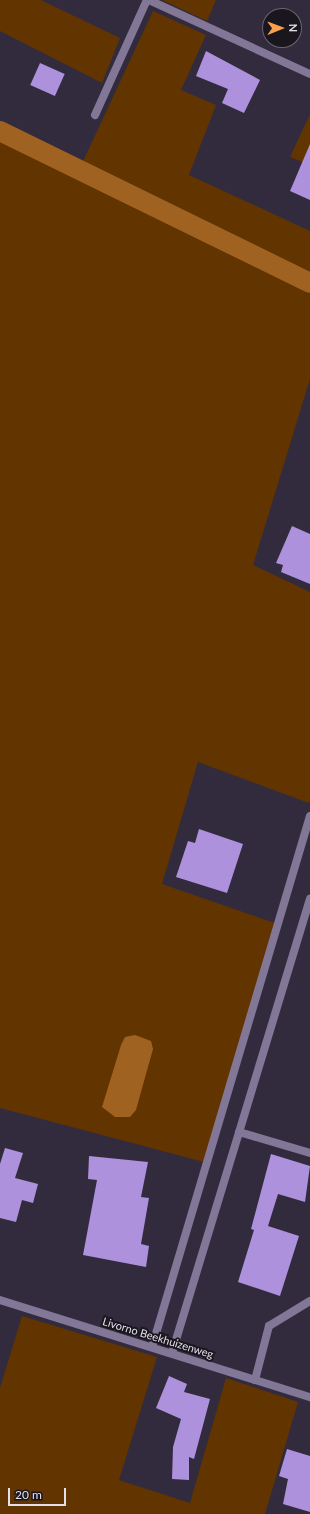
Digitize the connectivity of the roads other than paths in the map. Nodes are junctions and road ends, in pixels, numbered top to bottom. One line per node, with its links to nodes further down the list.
1 (148, 0): 2 (street); 3 (street)
2 (310, 74)
3 (95, 115)
4 (310, 816): 10 (street)
5 (310, 898): 6 (street)
6 (239, 1132): 7 (street); 11 (street)
7 (310, 1154)
8 (0, 1300): 10 (street, Livorno Beekhuizenweg)
9 (310, 1301): 12 (street)
10 (152, 1347): 11 (street, Livorno Beekhuizenweg)
11 (172, 1353): 12 (street, Livorno Beekhuizenweg)
12 (255, 1380): 13 (street, Livorno Beekhuizenweg)
13 (310, 1397)

